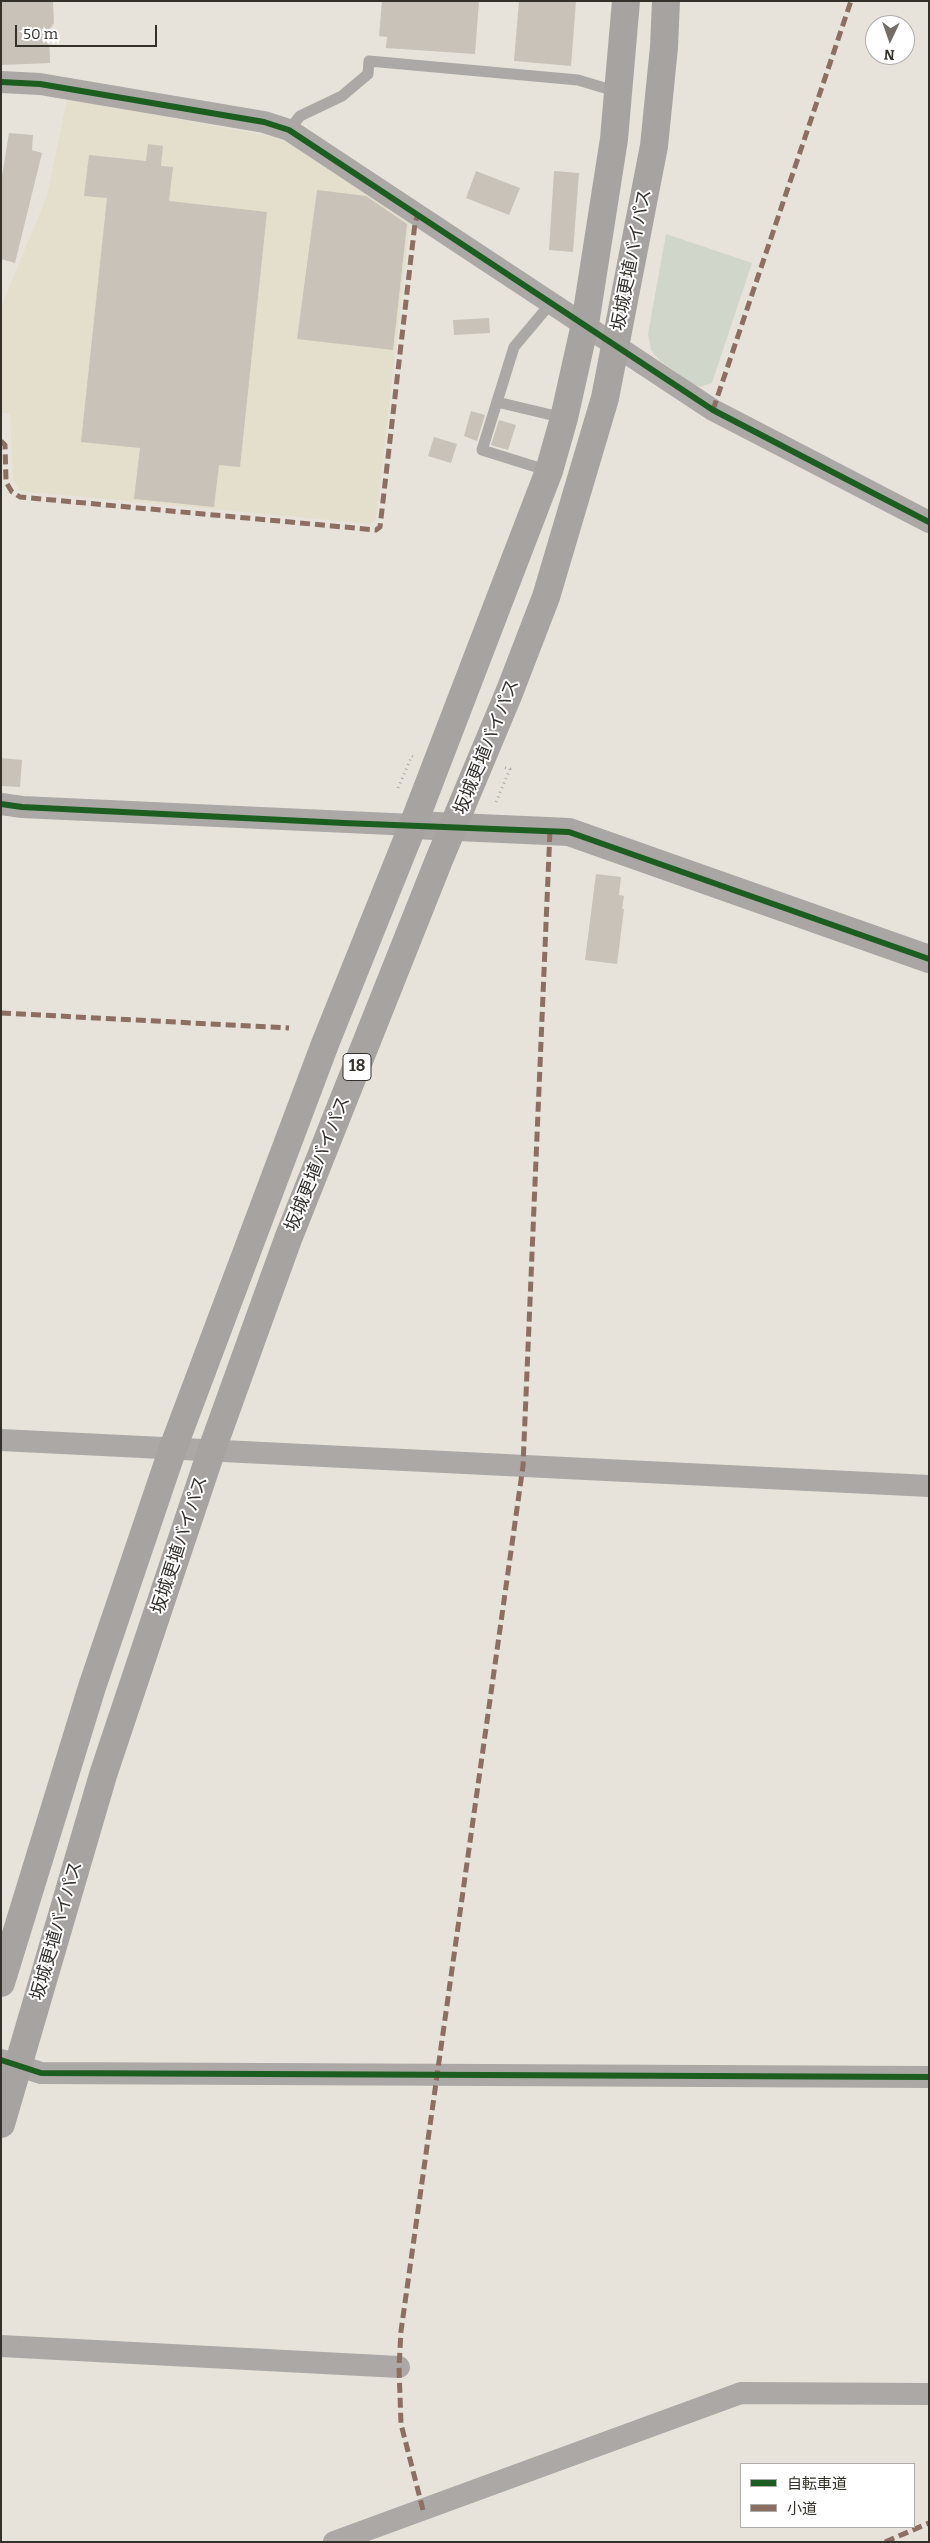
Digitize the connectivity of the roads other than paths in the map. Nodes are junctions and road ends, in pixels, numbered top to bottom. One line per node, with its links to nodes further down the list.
1 (626, 1): 4 (highway, 坂城更埴バイパス / 18)
2 (666, 1): 8 (highway, 坂城更埴バイパス / 18)
3 (1, 82): 5 (street)
4 (618, 92): 5 (lane); 7 (highway, 坂城更埴バイパス / 18)
5 (289, 130): 6 (street)
6 (551, 303): 7 (street); 9 (lane)
7 (585, 324): 8 (street); 10 (highway, 坂城更埴バイパス / 18)
8 (615, 347): 12 (street); 15 (highway, 坂城更埴バイパス / 18)
9 (497, 402): 10 (lane); 11 (lane)
10 (564, 418): 11 (highway, 坂城更埴バイパス / 18)
11 (549, 471): 14 (highway, 坂城更埴バイパス / 18)
12 (929, 522)
13 (1, 804): 14 (street)
14 (413, 826): 15 (street); 18 (highway, 坂城更埴バイパス / 18)
15 (454, 827): 16 (street); 19 (highway, 坂城更埴バイパス / 18)
16 (929, 959)
17 (1, 1440): 18 (street)
18 (173, 1448): 19 (street); 21 (highway, 坂城更埴バイパス / 18)
19 (211, 1452): 20 (street); 22 (highway, 坂城更埴バイパス / 18)
20 (929, 1486)
21 (1, 1983)
22 (9, 2062): 23 (street); 24 (highway, 坂城更埴バイパス / 18)
23 (929, 2077)
24 (1, 2124)
25 (1, 2346): 26 (street)
26 (399, 2367)
27 (929, 2394): 28 (street)
28 (334, 2542)

